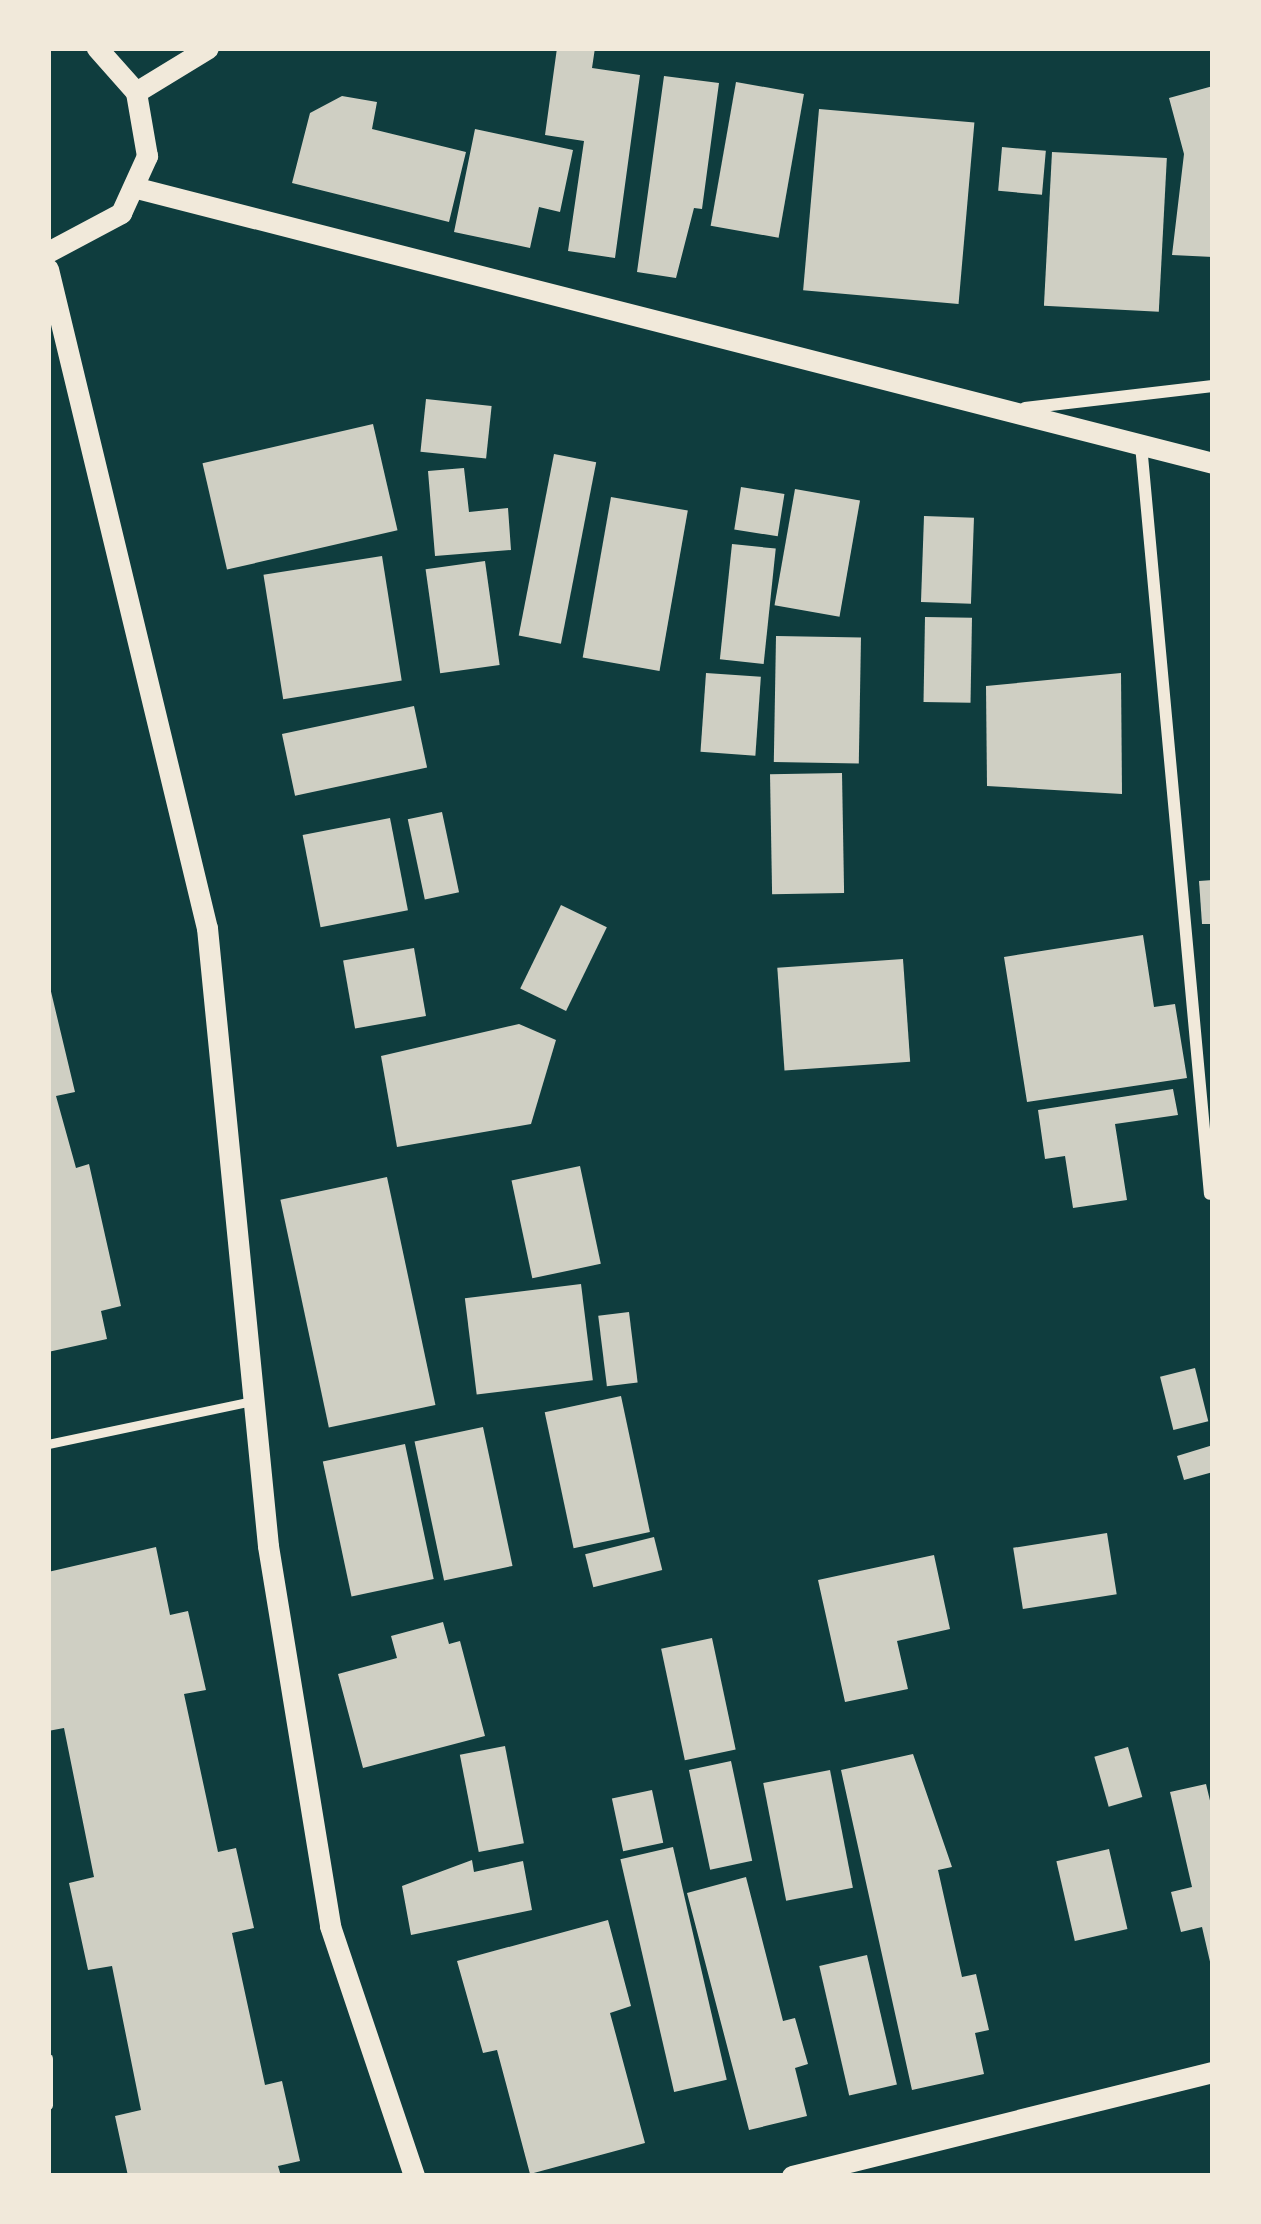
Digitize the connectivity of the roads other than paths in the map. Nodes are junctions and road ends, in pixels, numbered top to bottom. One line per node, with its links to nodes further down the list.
1 (97, 48): 3 (street)
2 (208, 48): 3 (street)
3 (136, 92): 4 (street)
4 (137, 188): 5 (street); 8 (street)
5 (48, 252)
6 (48, 269): 12 (street)
7 (1213, 386): 8 (street)
8 (1006, 410): 9 (street)
9 (1141, 446): 10 (street); 11 (street)
10 (1213, 463)
11 (1210, 1194)
12 (252, 1401): 13 (lane); 17 (street)
13 (48, 1444)
14 (48, 2058): 16 (lane)
15 (1213, 2072): 18 (street)
16 (48, 2105)
17 (414, 2176)
18 (792, 2176)

